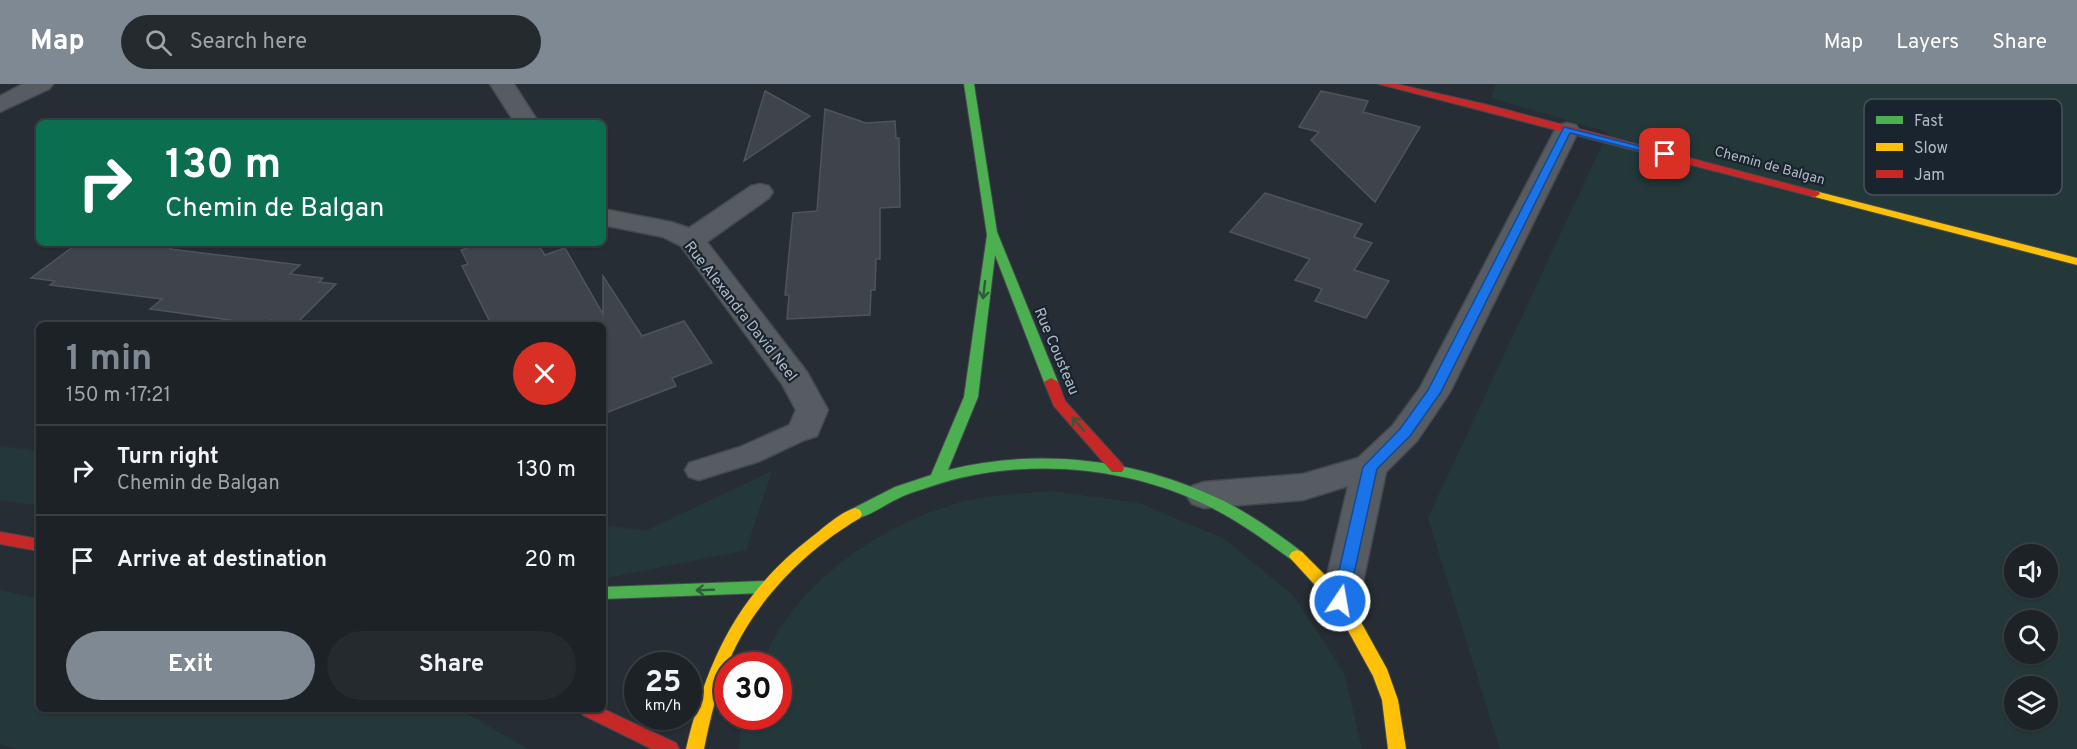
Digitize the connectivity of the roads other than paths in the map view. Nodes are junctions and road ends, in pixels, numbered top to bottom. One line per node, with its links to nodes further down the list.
1 (42, 84): 5 (street)
2 (502, 84): 6 (street)
3 (969, 84): 10 (main road, Rue Cousteau)
4 (1384, 84): 7 (main road, Chemin de Balgan)
5 (0, 105)
6 (525, 120)
7 (1567, 130): 12 (main road, Chemin de Balgan); 14 (street)
8 (760, 192): 11 (street)
9 (606, 218): 11 (street, Rue Alexandra David Neel)
10 (992, 232): 15 (main road, Rue Cousteau, one-way to 10); 17 (main road, Rue Cousteau, one-way to 17)
11 (691, 240): 13 (street, Rue Alexandra David Neel)
12 (2077, 262)
13 (805, 428): 16 (lane)
14 (1370, 467): 18 (street); 23 (street)
15 (1117, 468): 17 (main road); 18 (main road)
16 (699, 470)
17 (938, 476): 21 (main road)
18 (1204, 495): 23 (main road)
19 (0, 538): 20 (main road)
20 (36, 544)
21 (764, 588): 22 (main road, one-way to 22); 26 (main road)
22 (606, 593)
23 (1340, 601): 27 (main road)
24 (593, 712): 25 (main road)
25 (670, 749)
26 (695, 749)
27 (1397, 749)

